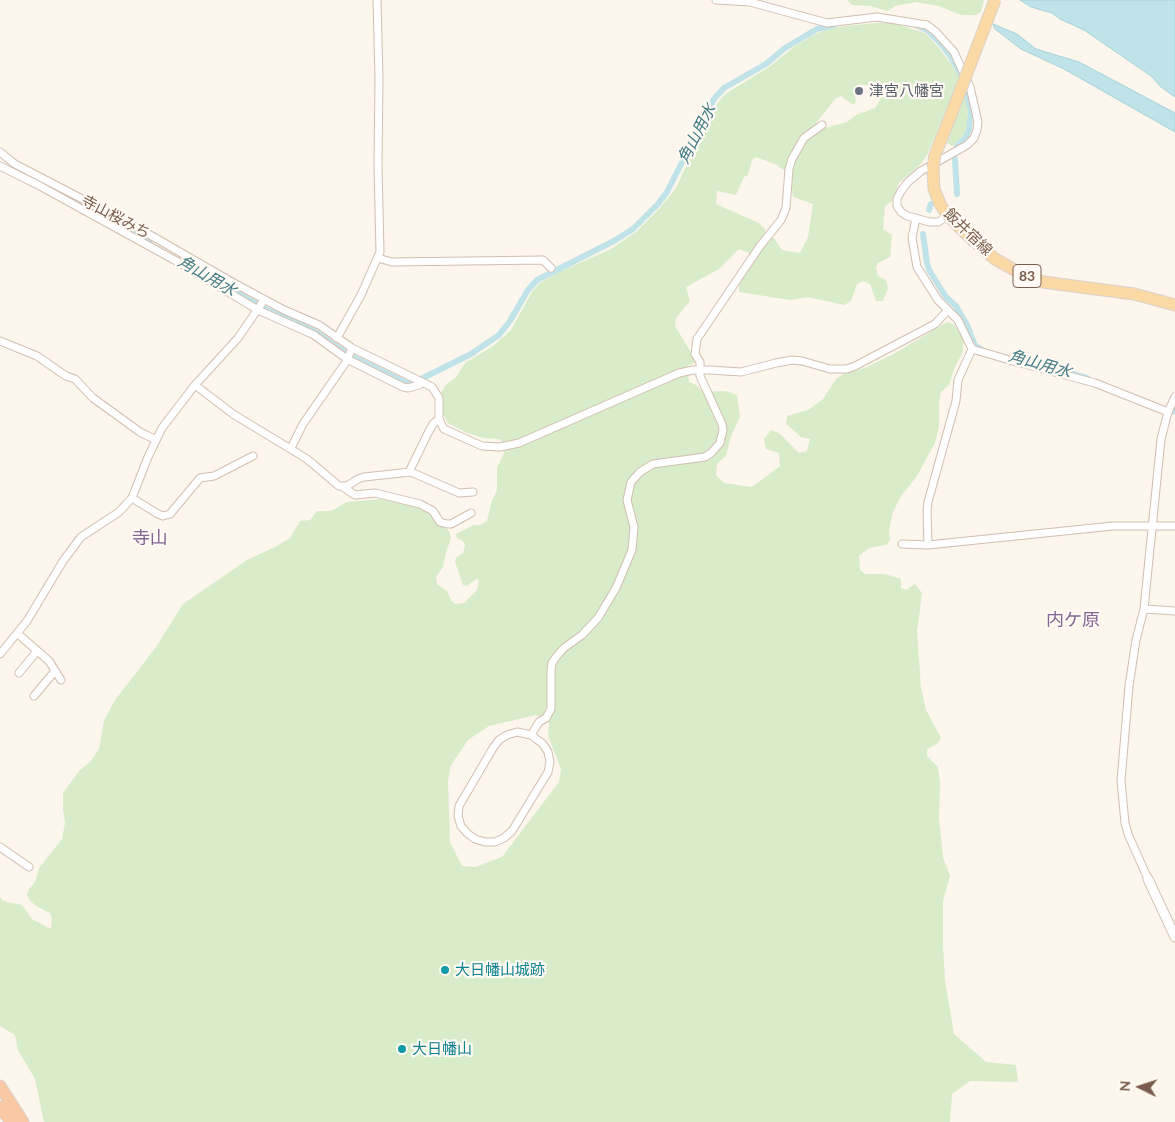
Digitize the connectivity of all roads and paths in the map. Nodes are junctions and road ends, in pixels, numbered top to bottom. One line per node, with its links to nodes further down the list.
1 (377, 0): 9 (street)
2 (716, 0): 8 (street)
3 (995, 0): 7 (main road, 飯井宿線 / 83, bridge)
4 (822, 125): 18 (street)
5 (0, 152): 11 (street, 寺山桜みち)
6 (0, 166): 11 (street)
7 (948, 216): 8 (street); 12 (main road, 飯井宿線 / 83)
8 (916, 218): 13 (street)
9 (378, 258): 10 (street); 14 (street)
10 (551, 268)
11 (261, 305): 14 (street); 17 (street); 20 (street)
12 (1175, 305)
13 (948, 310): 16 (street); 18 (street)
14 (337, 338): 17 (street)
15 (0, 340): 24 (street)
16 (972, 348): 22 (street); 35 (street)
17 (349, 354): 19 (street); 19 (street); 25 (street)
18 (699, 370): 23 (street); 45 (street)
19 (418, 380): 23 (street)
20 (195, 385): 24 (street); 25 (street)
21 (1175, 396): 22 (street)
22 (1168, 412): 32 (street)
23 (439, 419): 27 (street)
24 (156, 440): 30 (street)
25 (291, 448): 28 (street)
26 (252, 456): 30 (street)
27 (409, 472): 28 (street); 29 (street)
28 (343, 487): 31 (street)
29 (473, 492)
30 (132, 498): 38 (street)
31 (471, 513)
32 (1152, 526): 33 (street); 35 (street); 36 (street)
33 (1175, 526)
34 (902, 544): 35 (street)
35 (928, 546)
36 (1144, 608): 37 (street); 48 (street)
37 (1175, 611)
38 (18, 634): 39 (street); 40 (street)
39 (37, 651): 41 (street); 42 (street)
40 (0, 654)
41 (55, 670): 43 (street); 44 (street)
42 (19, 673)
43 (61, 680)
44 (34, 696)
45 (531, 735): 45 (street)
46 (0, 847): 47 (street)
47 (30, 867)
48 (1148, 879): 49 (street)
49 (1175, 938)
50 (0, 1086): 53 (highway)
51 (0, 1106): 52 (highway)
52 (10, 1122)
53 (23, 1122)

